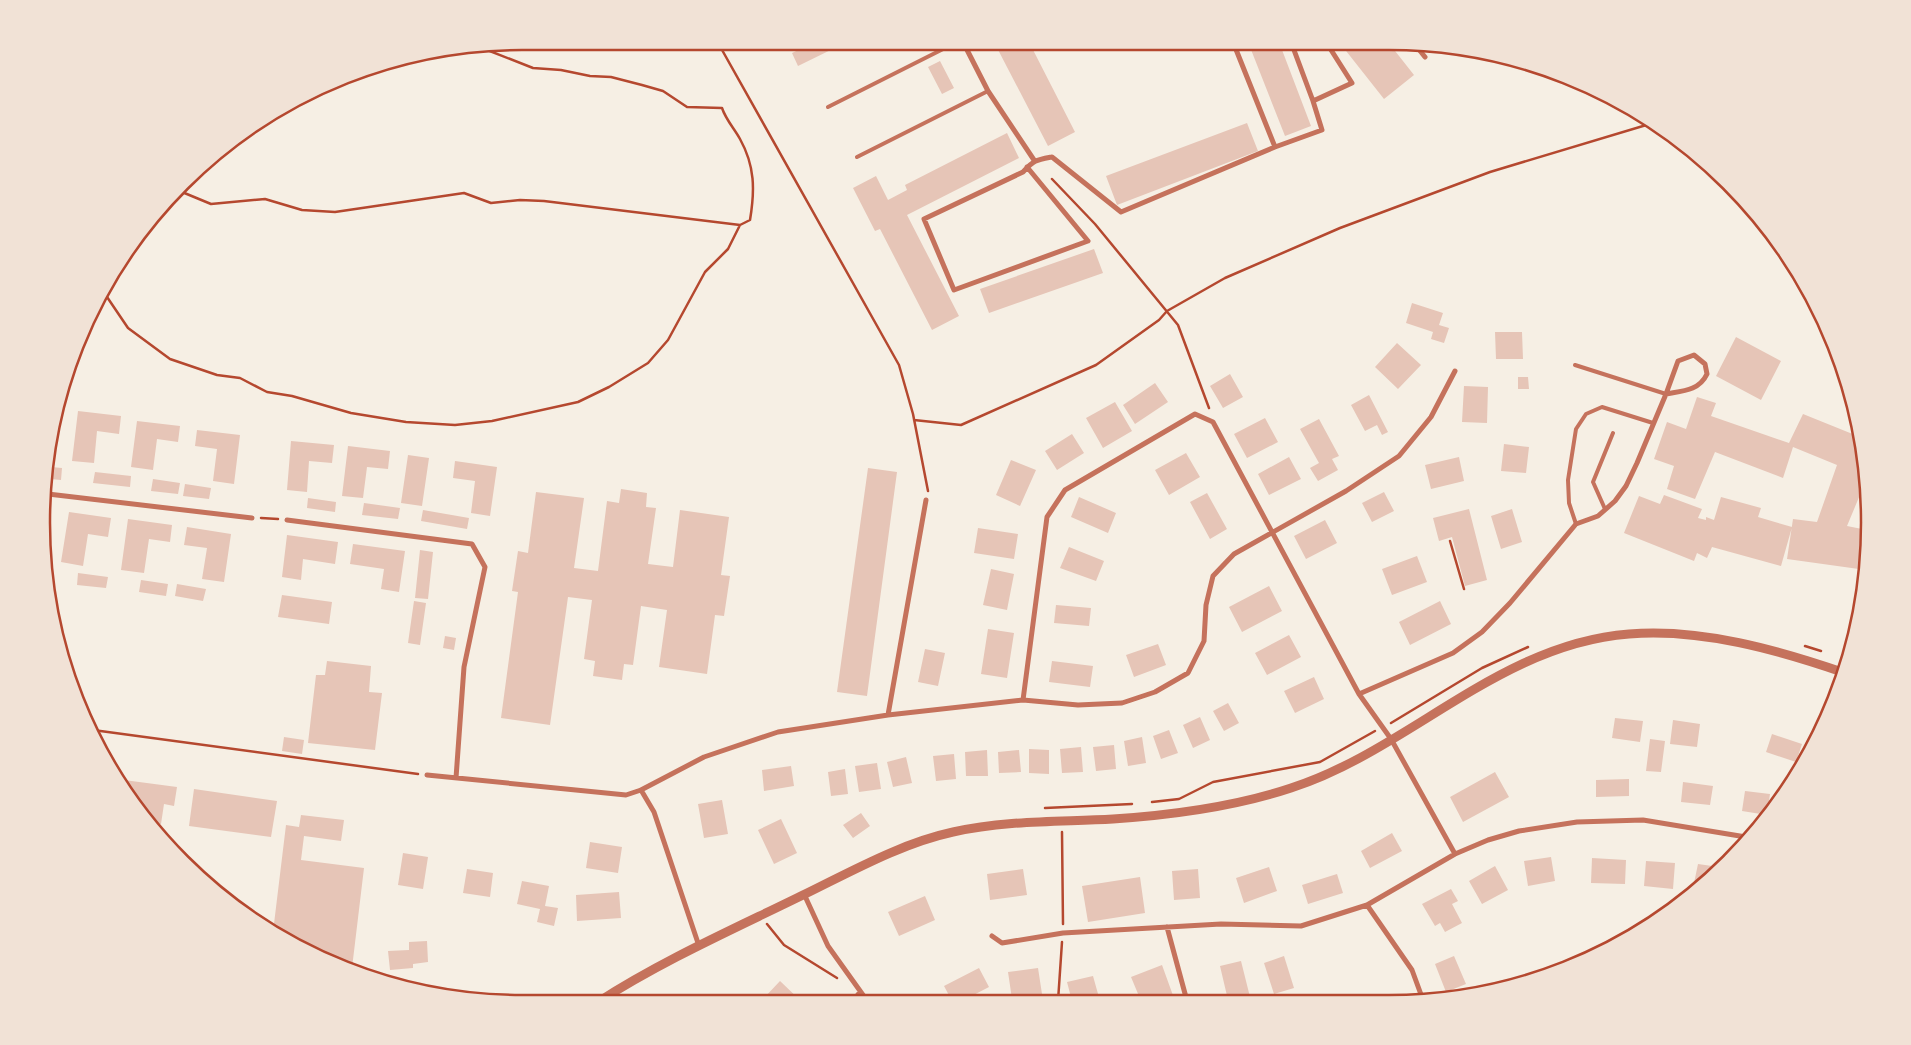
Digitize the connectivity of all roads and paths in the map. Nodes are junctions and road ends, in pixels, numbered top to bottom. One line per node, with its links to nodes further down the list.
1 (722, 50): 25 (path)
2 (942, 50): 12 (lane)
3 (967, 50): 10 (street)
4 (1236, 50): 14 (street)
5 (1294, 50): 11 (street)
6 (1331, 50): 11 (street)
7 (490, 51): 19 (path)
8 (1420, 51): 9 (street)
9 (1425, 57)
10 (988, 91): 15 (lane); 16 (street)
11 (1313, 101): 14 (street)
12 (828, 107)
13 (1643, 125): 21 (path)
14 (1275, 147): 16 (street)
15 (858, 157)
16 (1034, 160): 17 (street); 21 (path)
17 (1027, 167): 17 (street)
18 (184, 193): 19 (path)
19 (740, 225): 20 (path)
20 (107, 297)
21 (1167, 311): 25 (path); 26 (path)
22 (1575, 365): 24 (lane)
23 (1455, 372): 35 (street)
24 (1666, 394): 24 (street); 27 (street)
25 (914, 420): 30 (path)
26 (1213, 422): 35 (street); 43 (street)
27 (1653, 423): 31 (street); 34 (lane)
28 (1614, 433): 31 (lane)
29 (51, 494): 32 (street)
30 (926, 500): 44 (street)
31 (1605, 509): 34 (street)
32 (252, 518): 33 (path)
33 (287, 520): 49 (street)
34 (1576, 524): 42 (street)
35 (1272, 532): 42 (street); 43 (street)
36 (1450, 541): 37 (path)
37 (1464, 589)
38 (1536, 644): 45 (path)
39 (1798, 644): 40 (path)
40 (1824, 652)
41 (1837, 670): 47 (street)
42 (1359, 694): 45 (street)
43 (1024, 700): 44 (street)
44 (888, 714): 50 (street)
45 (1383, 728): 47 (street); 51 (path)
46 (99, 731): 48 (path)
47 (1391, 739): 54 (street); 56 (street)
48 (427, 775): 49 (street)
49 (456, 778): 50 (street)
50 (640, 790): 63 (street)
51 (1146, 803)
52 (1138, 804): 53 (path)
53 (1036, 809)
54 (1061, 821): 57 (street); 61 (path)
55 (1742, 836): 56 (street)
56 (1455, 854): 58 (street)
57 (804, 894): 59 (street); 64 (street)
58 (1367, 905): 60 (street); 65 (street)
59 (760, 915): 63 (street); 64 (path)
60 (1167, 927): 61 (street); 70 (street)
61 (1063, 933): 62 (street); 69 (path)
62 (992, 936)
63 (700, 946): 66 (street)
64 (860, 992): 67 (street); 68 (street)
65 (1421, 994)
66 (611, 995)
67 (858, 995)
68 (862, 995)
69 (1058, 995)
70 (1186, 995)

